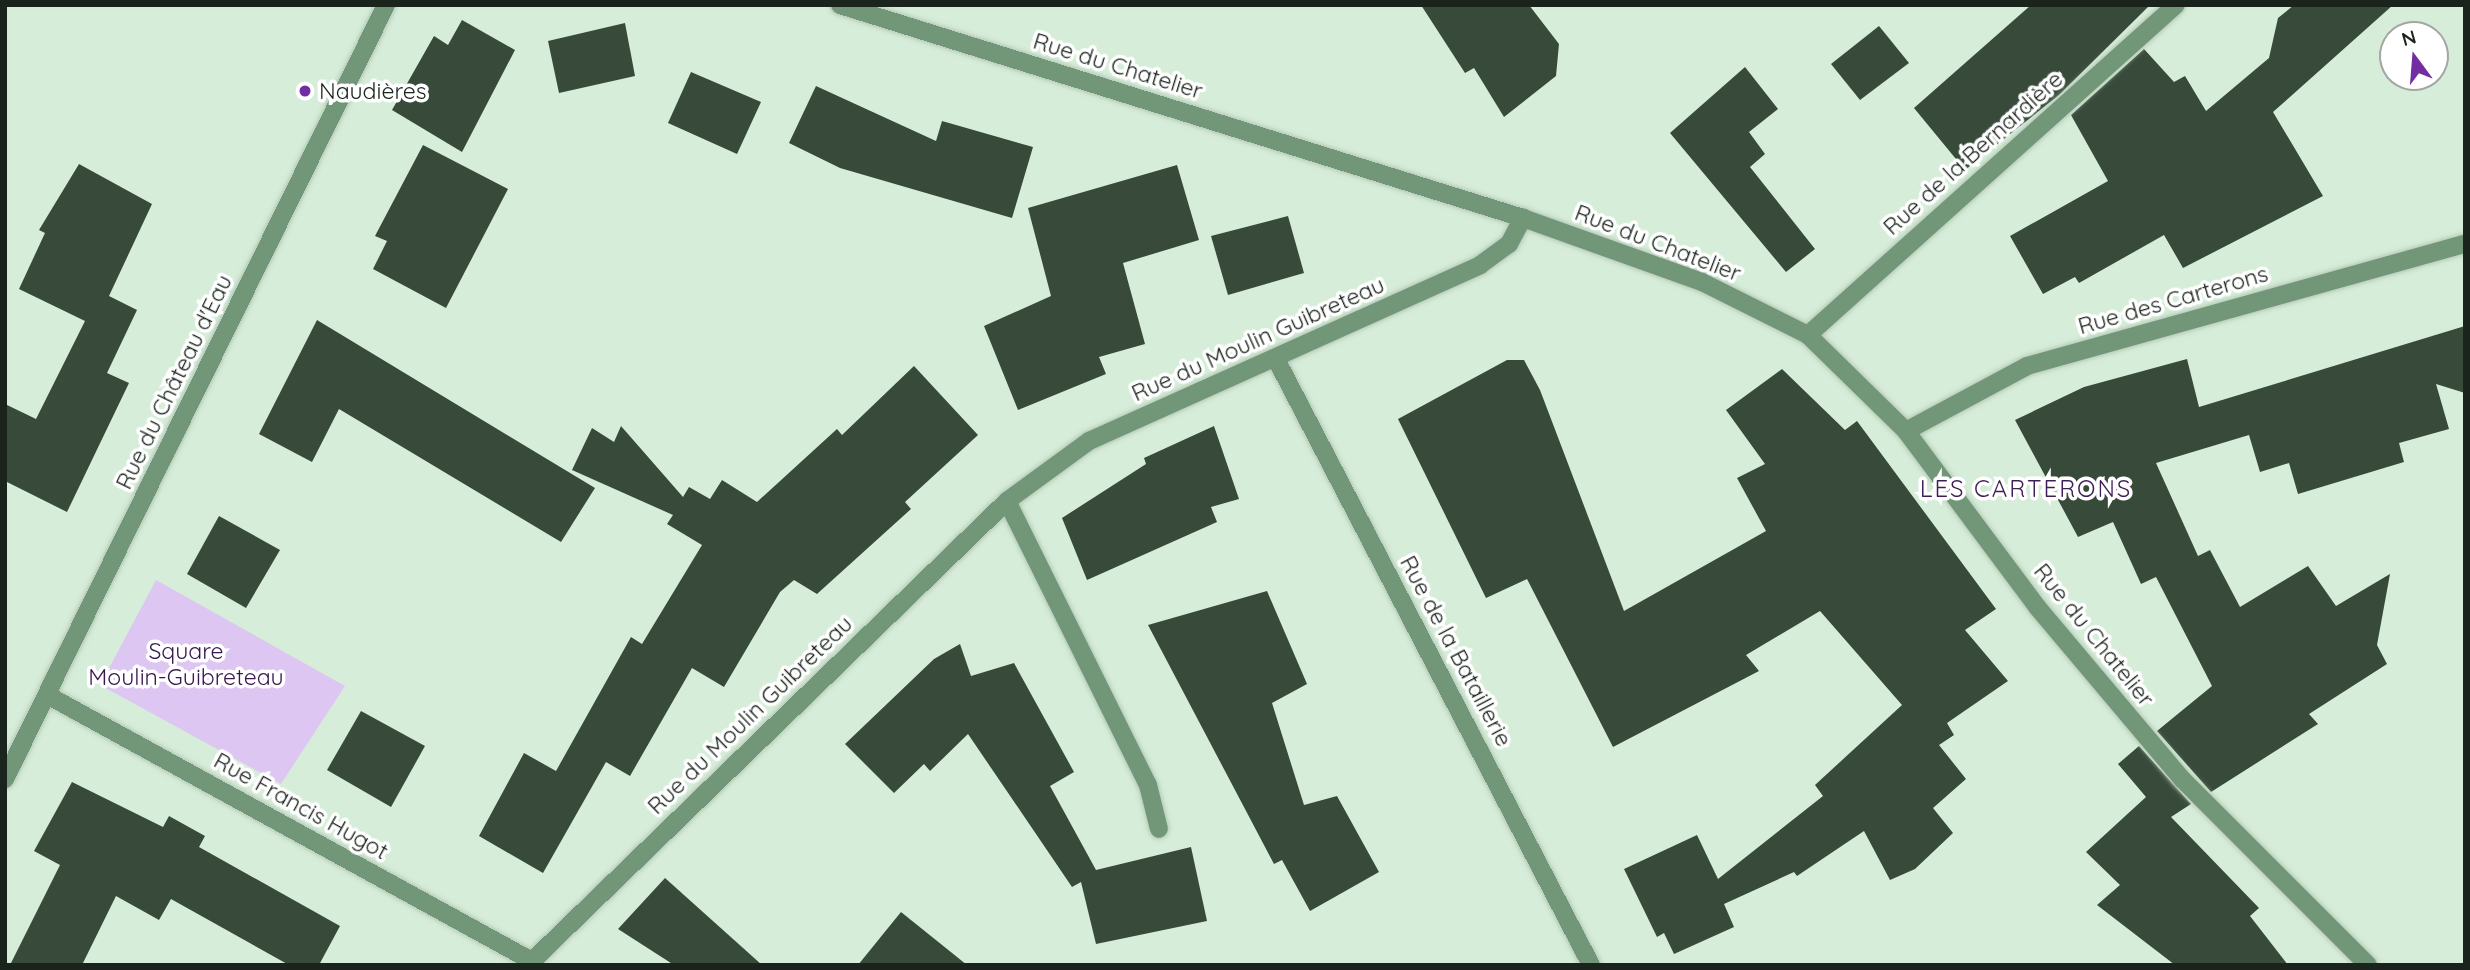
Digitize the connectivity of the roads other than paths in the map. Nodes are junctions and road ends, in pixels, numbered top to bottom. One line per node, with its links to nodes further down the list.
1 (386, 5): 10 (street, Rue du Château d'Eau)
2 (840, 5): 4 (street, Rue du Chatelier)
3 (2173, 6): 6 (street, Rue de la Bernardière)
4 (1522, 218): 6 (street, Rue du Chatelier); 7 (street, Rue du Moulin Guibreteau)
5 (2465, 244): 8 (street, Rue des Carterons)
6 (1808, 335): 8 (street, Rue du Chatelier)
7 (1278, 361): 9 (street, Rue du Moulin Guibreteau); 14 (street, Rue de la Bataillerie)
8 (1906, 431): 15 (street, Rue du Chatelier)
9 (1007, 501): 12 (street); 13 (street, Rue du Moulin Guibreteau)
10 (49, 696): 11 (street, Rue du Château d'Eau); 13 (street, Rue Francis Hugot)
11 (5, 779)
12 (1159, 828)
13 (529, 963)
14 (1591, 965)
15 (2368, 965)

